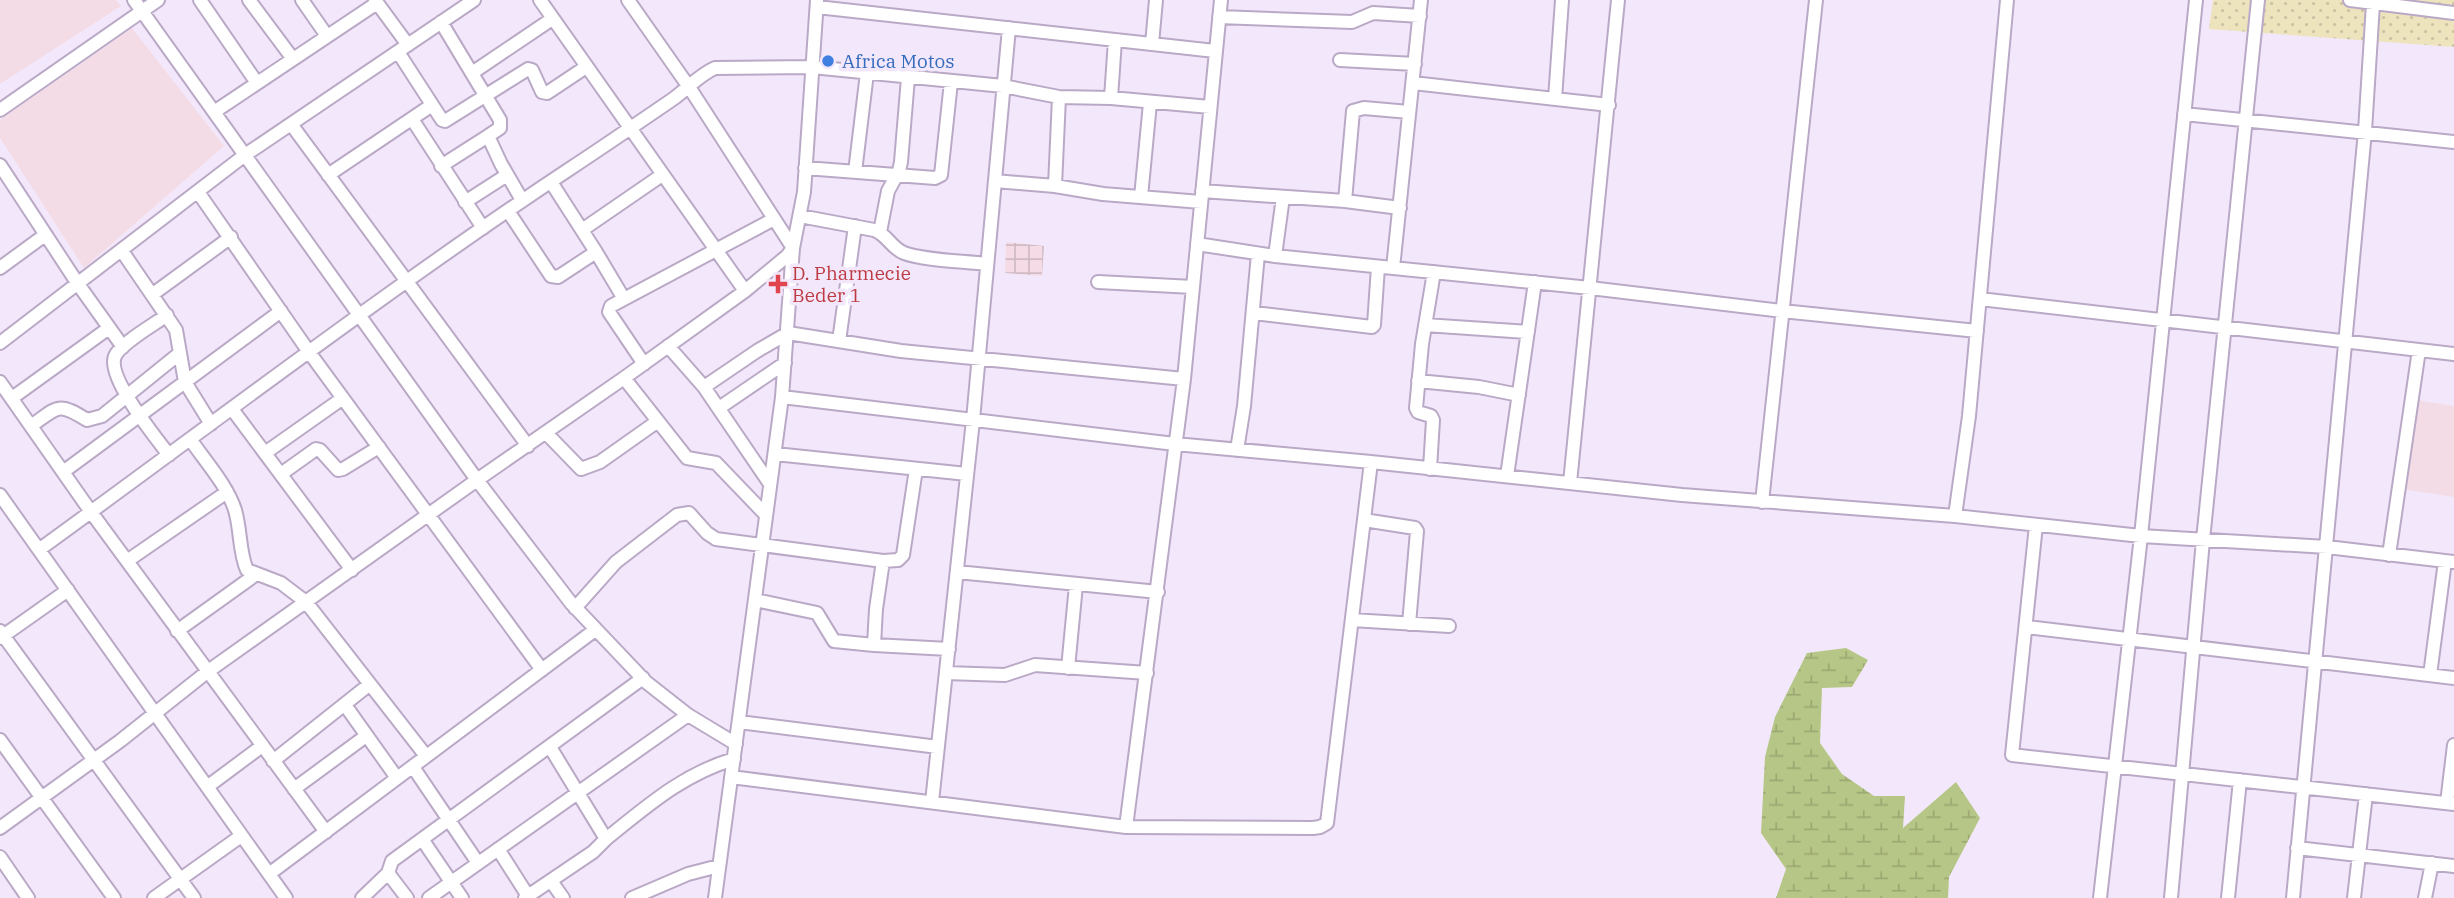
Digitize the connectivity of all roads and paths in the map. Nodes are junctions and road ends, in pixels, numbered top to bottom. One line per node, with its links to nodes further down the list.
1 (158, 0): 22 (street)
2 (200, 0): 44 (street)
3 (249, 0): 35 (street)
4 (302, 0): 30 (street)
5 (474, 0): 28 (street)
6 (540, 0): 27 (street)
7 (628, 0): 47 (street)
8 (878, 0): 24 (street)
9 (1156, 0): 32 (street)
10 (1221, 0): 26 (street)
11 (1421, 0): 25 (street)
12 (1562, 0): 51 (street)
13 (1618, 0): 54 (street)
14 (1816, 0): 120 (street)
15 (2007, 0): 118 (street)
16 (2196, 0): 59 (street)
17 (2258, 0): 61 (street)
18 (2350, 0): 21 (street)
19 (381, 3): 30 (street); 33 (street)
20 (817, 4): 24 (street); 39 (street)
21 (2373, 4): 23 (street); 64 (street)
22 (138, 6): 56 (street); 57 (street)
23 (2454, 13)
24 (876, 14): 29 (street)
25 (1420, 16): 26 (street); 37 (street)
26 (1219, 17): 34 (street)
27 (552, 19): 38 (street); 40 (street)
28 (441, 22): 33 (street); 40 (street)
29 (1009, 28): 31 (street); 46 (street)
30 (327, 36): 35 (street)
31 (1115, 40): 32 (street); 50 (street)
32 (1152, 44): 34 (street)
33 (403, 48): 53 (street); 62 (street)
34 (1215, 51): 55 (street)
35 (293, 59): 44 (street)
36 (1340, 60): 37 (street)
37 (1415, 64): 45 (street)
38 (586, 67): 48 (street); 63 (street)
39 (811, 67): 41 (street); 47 (street); 70 (street)
40 (472, 73): 48 (street)
41 (867, 73): 42 (street); 71 (street)
42 (908, 78): 43 (street); 75 (street)
43 (950, 82): 46 (street); 75 (street)
44 (257, 83): 57 (street)
45 (1413, 83): 51 (street); 58 (street)
46 (1003, 86): 49 (street); 77 (street)
47 (690, 87): 63 (street); 89 (street)
48 (486, 96): 53 (street); 65 (street)
49 (1059, 97): 50 (street); 78 (street)
50 (1111, 98): 52 (street)
51 (1555, 99): 54 (street)
52 (1150, 103): 55 (street); 81 (street)
53 (432, 105): 60 (street)
54 (1609, 105): 114 (street)
55 (1210, 107): 80 (street)
56 (0, 110)
57 (214, 112): 67 (street)
58 (1409, 113): 84 (street); 86 (street)
59 (2184, 114): 61 (street); 124 (street)
60 (412, 118): 69 (street); 73 (street)
61 (2245, 120): 64 (street); 127 (street)
62 (291, 124): 67 (street); 73 (street)
63 (629, 129): 74 (street); 76 (street)
64 (2365, 131): 66 (street); 132 (street)
65 (488, 136): 69 (street); 72 (street)
66 (2454, 142)
67 (245, 155): 79 (street); 123 (street)
68 (0, 166): 94 (street)
69 (441, 166): 85 (street)
70 (805, 168): 71 (street); 88 (street)
71 (855, 172): 75 (street)
72 (507, 174): 83 (street); 85 (street)
73 (328, 175): 109 (street)
74 (662, 175): 92 (street); 100 (street)
75 (897, 176): 93 (street)
76 (551, 181): 83 (street); 92 (street)
77 (995, 181): 78 (street); 104 (street)
78 (1055, 186): 81 (street)
79 (198, 192): 95 (street); 99 (street)
80 (1201, 196): 81 (street); 82 (street); 96 (street)
81 (1141, 197)
82 (1283, 197): 84 (street); 103 (street)
83 (522, 200): 87 (street)
84 (1345, 201): 86 (street)
85 (465, 202): 91 (street)
86 (1399, 208): 107 (street)
87 (508, 211): 91 (street); 101 (street)
88 (800, 216): 90 (street); 97 (street)
89 (774, 219): 97 (street); 100 (street)
90 (855, 226): 93 (street); 131 (street)
91 (483, 228): 109 (street)
92 (582, 230): 101 (street)
93 (880, 232): 104 (street)
94 (45, 235): 105 (street); 112 (street)
95 (231, 237): 116 (street); 119 (street)
96 (1197, 244): 102 (street); 113 (street)
97 (793, 248): 115 (street); 130 (street)
98 (0, 251): 105 (street)
99 (122, 251): 112 (street); 116 (street)
100 (715, 251): 115 (street); 117 (street)
101 (596, 252): 117 (street)
102 (1258, 254): 103 (street); 121 (street)
103 (1275, 256): 106 (street)
104 (987, 264): 140 (street)
105 (4, 266)
106 (1378, 267): 107 (street); 121 (street)
107 (1393, 268): 108 (street)
108 (1434, 272): 111 (street); 125 (street)
109 (406, 282): 123 (street); 164 (street)
110 (1098, 282): 113 (street)
111 (1535, 282): 114 (street); 129 (street)
112 (78, 284): 126 (street); 133 (street)
113 (1193, 287): 144 (street)
114 (1590, 288): 120 (street); 178 (street)
115 (745, 291): 134 (street)
116 (153, 294): 122 (street)
117 (624, 299): 142 (street)
118 (1980, 299): 124 (street); 128 (street)
119 (281, 311): 137 (street); 147 (street)
120 (1782, 312): 128 (street); 182 (street)
121 (1254, 313): 166 (street)
122 (167, 316): 135 (street); 138 (street)
123 (359, 316): 137 (street); 177 (street)
124 (2162, 321): 127 (street); 189 (street)
125 (1425, 325): 129 (street); 145 (street)
126 (109, 328): 135 (street); 152 (street)
127 (2226, 328): 132 (street); 190 (street)
128 (1977, 331): 186 (street)
129 (1528, 332): 149 (street)
130 (788, 333): 131 (street); 141 (street); 148 (street)
131 (839, 341): 140 (street)
132 (2344, 341): 136 (street); 192 (street)
133 (0, 343)
134 (668, 346): 142 (street); 148 (street)
135 (123, 347): 150 (street)
136 (2418, 350): 139 (street); 194 (street)
137 (309, 352): 153 (street); 155 (street)
138 (180, 353): 147 (street); 150 (street)
139 (2454, 354)
140 (979, 360): 144 (street); 157 (street)
141 (785, 363): 151 (street); 154 (street)
142 (644, 364): 143 (street)
143 (624, 378): 158 (street); 161 (street)
144 (1184, 379): 163 (street)
145 (1418, 381): 149 (street); 172 (street)
146 (0, 382): 152 (street)
147 (185, 382): 156 (street); 159 (street)
148 (704, 387): 154 (street)
149 (1519, 395): 176 (street)
150 (128, 396): 156 (street); 160 (street)
151 (782, 397): 157 (street); 168 (street)
152 (12, 398): 160 (street)
153 (343, 398): 165 (street); 167 (street)
154 (719, 408): 179 (street)
155 (232, 409): 159 (street); 167 (street)
156 (139, 415): 169 (street); 173 (street)
157 (973, 420): 163 (street); 175 (street)
158 (658, 421): 161 (street); 185 (street)
159 (211, 424): 162 (street)
160 (31, 426): 173 (street)
161 (546, 433): 164 (street)
162 (190, 439): 169 (street); 180 (street)
163 (1175, 444): 166 (street); 203 (street)
164 (528, 446): 177 (street)
165 (379, 447): 174 (street); 184 (street)
166 (1237, 450): 170 (street)
167 (264, 453): 174 (street)
168 (775, 454): 171 (street); 179 (street)
169 (169, 455): 183 (street)
170 (1371, 462): 172 (street); 187 (street)
171 (916, 469): 175 (street); 196 (street)
172 (1430, 469): 176 (street)
173 (63, 472): 183 (street)
174 (281, 474): 198 (street)
175 (967, 474): 199 (street)
176 (1507, 476): 178 (street)
177 (477, 480): 184 (street); 206 (street)
178 (1570, 483): 182 (street)
179 (771, 484): 185 (street)
180 (227, 492): 195 (street); 200 (street)
181 (0, 495): 193 (street)
182 (1762, 502): 186 (street)
183 (91, 512): 193 (street); 195 (street)
184 (428, 515): 198 (street); 220 (street)
185 (766, 515): 191 (street)
186 (1955, 516): 188 (street)
187 (1364, 520): 207 (street); 208 (street)
188 (2036, 525): 189 (street); 210 (street)
189 (2141, 536): 190 (street); 214 (street)
190 (2203, 540): 192 (street); 216 (street)
191 (762, 545): 196 (street); 204 (street); 206 (street)
192 (2327, 547): 194 (street); 218 (street)
193 (40, 550): 202 (street)
194 (2389, 555): 197 (street)
195 (127, 561): 212 (street)
196 (883, 561): 215 (street)
197 (2449, 562): 224 (street)
198 (352, 570): 205 (street)
199 (957, 572): 201 (street); 217 (street)
200 (255, 575): 205 (street); 212 (street)
201 (1076, 585): 203 (street); 219 (street)
202 (68, 590): 213 (street); 229 (street)
203 (1158, 592): 223 (street)
204 (755, 600): 215 (street); 231 (street)
205 (306, 602): 221 (street); 227 (street)
206 (575, 608): 211 (street)
207 (1352, 620): 208 (street); 258 (street)
208 (1409, 624): 209 (street)
209 (1449, 626)
210 (2026, 627): 214 (street); 244 (street)
211 (595, 630): 220 (street); 225 (street)
212 (177, 631): 221 (street)
213 (1, 635): 241 (street)
214 (2129, 638): 216 (street); 244 (street)
215 (874, 645): 217 (street)
216 (2194, 647): 218 (street); 245 (street)
217 (949, 649): 222 (street)
218 (2314, 663): 224 (street); 250 (street)
219 (1068, 668): 222 (street); 223 (street)
220 (542, 670): 239 (street)
221 (208, 672): 229 (street); 236 (street)
222 (946, 673): 238 (street)
223 (1147, 673): 258 (street)
224 (2430, 676): 226 (street)
225 (643, 678): 230 (street); 237 (street)
226 (2454, 678)
227 (370, 684): 228 (street); 239 (street)
228 (345, 705): 232 (street); 242 (street)
229 (155, 714): 241 (street); 249 (street)
230 (688, 715): 234 (street); 252 (street)
231 (739, 722): 234 (street); 238 (street)
232 (366, 736): 247 (street); 251 (street)
233 (0, 740): 254 (street)
234 (736, 744): 240 (street)
235 (2454, 745): 256 (street)
236 (262, 746): 242 (street); 249 (street)
237 (550, 747): 252 (street); 257 (street)
238 (938, 747): 255 (street)
239 (426, 757): 243 (street)
240 (734, 759): 246 (street); 263 (street)
241 (93, 761): 254 (street); 274 (street)
242 (273, 761): 251 (street)
243 (413, 766): 247 (street); 257 (street)
244 (2114, 766): 245 (street); 290 (street)
245 (2184, 774): 248 (street); 291 (street)
246 (731, 777): 255 (street); 270 (street)
247 (397, 778): 260 (street)
248 (2240, 780): 250 (street); 292 (street)
249 (207, 787): 261 (street)
250 (2302, 787): 253 (street); 264 (street)
251 (294, 789): 260 (street)
252 (578, 792): 263 (street); 265 (street)
253 (2366, 794): 256 (street); 266 (street)
254 (41, 798): 259 (street); 279 (street)
255 (932, 802): 258 (street)
256 (2451, 804)
257 (449, 819): 262 (street); 268 (street)
258 (1126, 827)
259 (0, 828)
260 (326, 832): 273 (street)
261 (241, 836): 273 (street); 274 (street)
262 (422, 839): 272 (street); 276 (street)
263 (606, 839): 275 (street)
264 (2297, 848): 266 (street); 293 (street)
265 (498, 849): 268 (street); 277 (street)
266 (2359, 854): 269 (street); 294 (street)
267 (0, 857): 278 (street)
268 (478, 863): 276 (street)
269 (2432, 863): 271 (street); 295 (street)
270 (719, 866): 288 (street); 289 (street)
271 (2454, 866)
272 (388, 873): 283 (street); 284 (street)
273 (269, 874): 282 (street)
274 (181, 880): 280 (street); 281 (street)
275 (551, 881): 277 (street); 287 (street)
276 (452, 882): 285 (street); 286 (street)
277 (527, 897)
278 (28, 898)
279 (114, 898)
280 (154, 898)
281 (194, 898)
282 (286, 898)
283 (362, 898)
284 (407, 898)
285 (429, 898)
286 (462, 898)
287 (563, 898)
288 (632, 898)
289 (715, 898)
290 (2100, 898)
291 (2171, 898)
292 (2228, 898)
293 (2292, 898)
294 (2354, 898)
295 (2425, 898)

